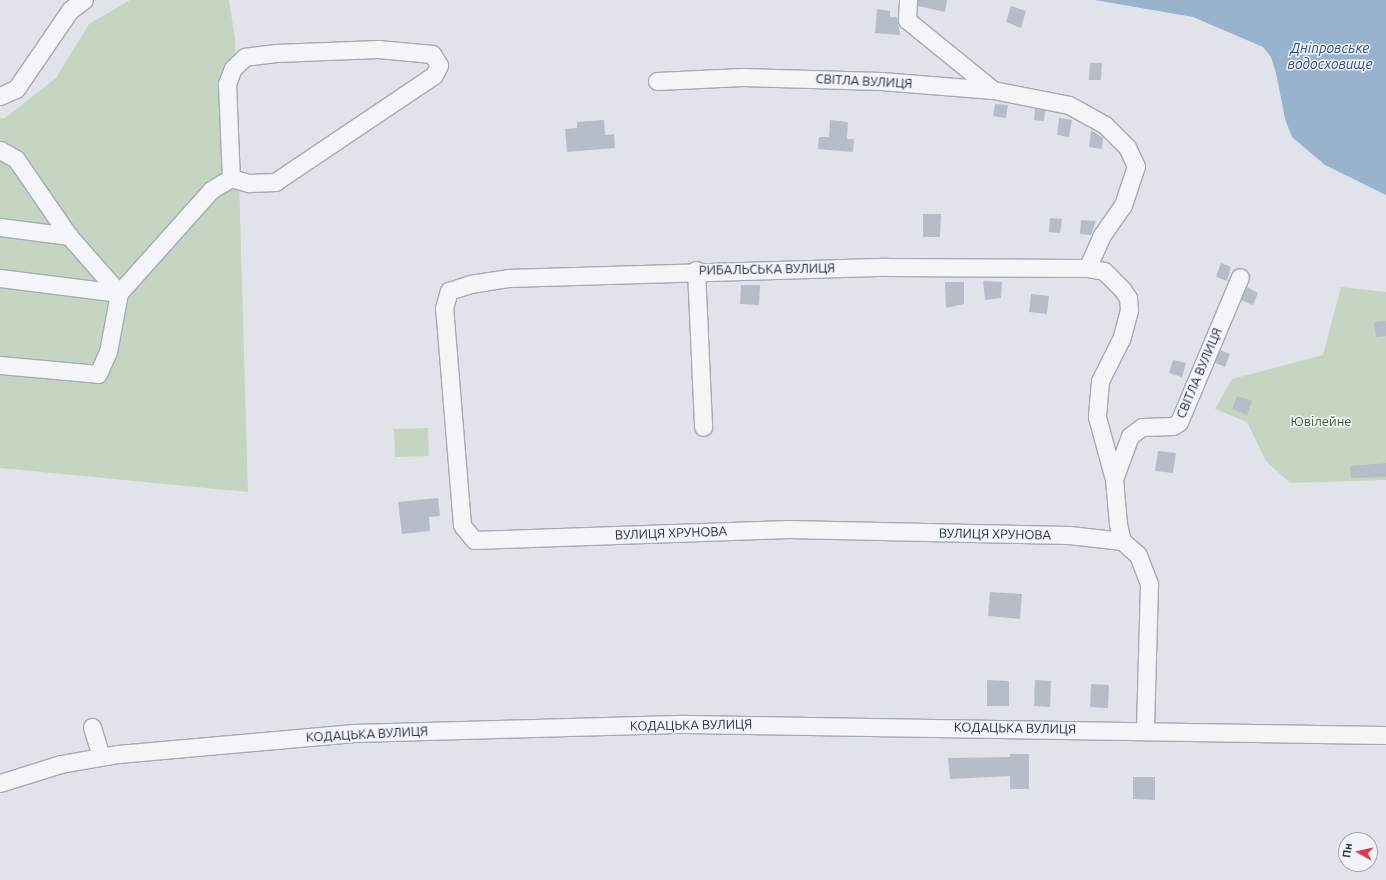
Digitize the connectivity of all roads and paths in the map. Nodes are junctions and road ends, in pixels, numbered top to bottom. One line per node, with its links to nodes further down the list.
1 (84, 0): 5 (street)
2 (908, 0): 4 (street)
3 (657, 81): 4 (street, СВІТЛА ВУЛИЦЯ)
4 (993, 90): 10 (street, СВІТЛА ВУЛИЦЯ)
5 (0, 96)
6 (0, 150): 9 (street)
7 (231, 178): 7 (street); 15 (street)
8 (0, 227): 9 (street)
9 (69, 236): 15 (street)
10 (1087, 268): 11 (street, РИБАЛЬСЬКА ВУЛИЦЯ); 18 (street, РИБАЛЬСЬКА ВУЛИЦЯ)
11 (696, 270): 14 (street, РИБАЛЬСЬКА ВУЛИЦЯ); 17 (street)
12 (1240, 276): 18 (street, СВІТЛА ВУЛИЦЯ)
13 (0, 278): 15 (street)
14 (448, 291): 19 (street, ВУЛИЦЯ ХРУНОВА)
15 (119, 293): 16 (street)
16 (0, 365)
17 (703, 427)
18 (1114, 479): 19 (street, РИБАЛЬСЬКА ВУЛИЦЯ)
19 (1122, 541): 21 (street)
20 (92, 727): 23 (street)
21 (1145, 730): 22 (street, КОДАЦЬКА ВУЛИЦЯ); 23 (street, КОДАЦЬКА ВУЛИЦЯ)
22 (1386, 735)
23 (101, 757): 24 (street, КОДАЦЬКА ВУЛИЦЯ)
24 (0, 783)

